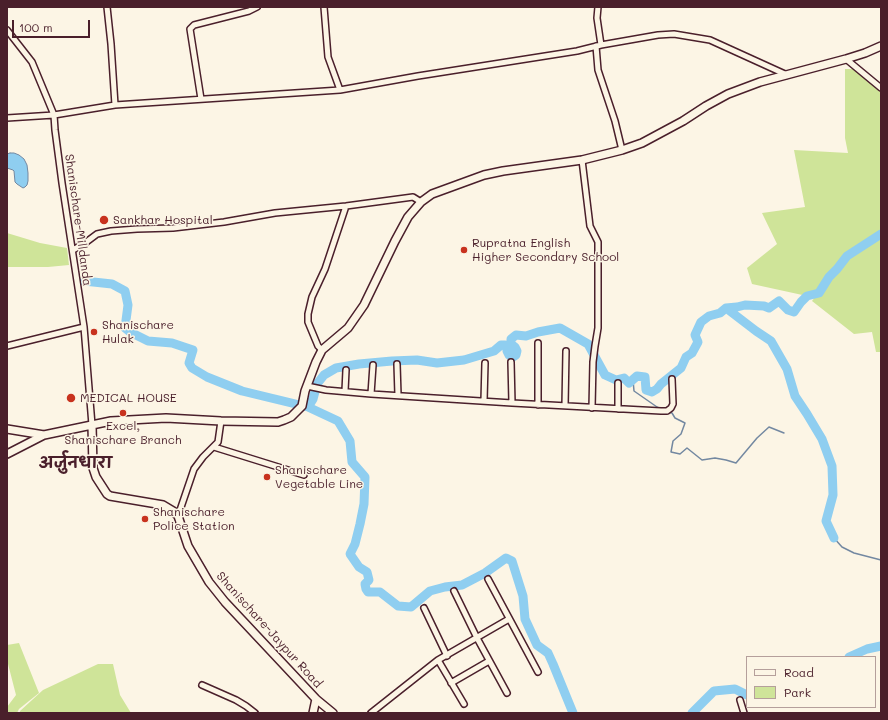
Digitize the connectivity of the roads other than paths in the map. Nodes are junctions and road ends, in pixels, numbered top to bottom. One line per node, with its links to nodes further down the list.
1 (106, 7): 13 (street)
2 (257, 7): 12 (street)
3 (324, 7): 11 (street)
4 (598, 7): 6 (street)
5 (7, 30): 14 (street, Shanischare-Milldanda)
6 (598, 45): 9 (street); 11 (street); 16 (street)
7 (881, 46): 8 (street)
8 (846, 59): 9 (street); 10 (street)
9 (787, 75): 16 (street)
10 (881, 88)
11 (340, 90): 12 (street)
12 (201, 100): 13 (street)
13 (115, 105): 14 (street)
14 (54, 115): 15 (street); 20 (street, Shanischare-Milldanda)
15 (7, 118)
16 (622, 150): 17 (street)
17 (582, 160): 18 (street); 41 (street)
18 (421, 202): 19 (street); 24 (street)
19 (346, 206): 20 (street); 24 (street)
20 (73, 250): 21 (street, Shanischare-Milldanda)
21 (84, 327): 23 (street); 44 (street, Shanischare-Milldanda)
22 (538, 344): 39 (street)
23 (7, 346)
24 (322, 350): 33 (street)
25 (566, 351): 40 (street)
26 (511, 362): 38 (street)
27 (485, 363): 37 (street)
28 (398, 364): 36 (street)
29 (373, 365): 35 (street)
30 (346, 370): 34 (street)
31 (672, 379): 42 (street)
32 (618, 383): 42 (street)
33 (307, 386): 34 (street); 43 (street)
34 (345, 391): 35 (street)
35 (371, 394): 36 (street)
36 (398, 395): 37 (street)
37 (484, 401): 38 (street)
38 (512, 403): 39 (street)
39 (538, 405): 40 (street)
40 (565, 406): 41 (street)
41 (592, 408): 42 (street)
42 (618, 409)
43 (221, 421): 44 (street); 47 (street)
44 (92, 425): 46 (street); 50 (street)
45 (7, 429): 46 (street)
46 (44, 435): 48 (street)
47 (214, 447): 49 (street); 50 (street)
48 (7, 454)
49 (304, 475)
50 (178, 516): 63 (street, Shanischare-Jaypur Road)
51 (488, 579): 54 (street)
52 (454, 591): 55 (street)
53 (424, 608): 56 (street)
54 (509, 619): 55 (street); 59 (street)
55 (477, 638): 56 (street); 58 (street)
56 (447, 656): 57 (street)
57 (438, 660): 60 (street); 69 (street)
58 (489, 661): 60 (street); 62 (street)
59 (538, 672)
60 (451, 683): 65 (street)
61 (202, 685): 66 (street)
62 (507, 693)
63 (316, 699): 67 (street); 68 (street, Shanischare-Jaypur Road)
64 (740, 700): 70 (street)
65 (464, 704)
66 (255, 713)
67 (313, 713)
68 (333, 713)
69 (371, 713)
70 (744, 713)

